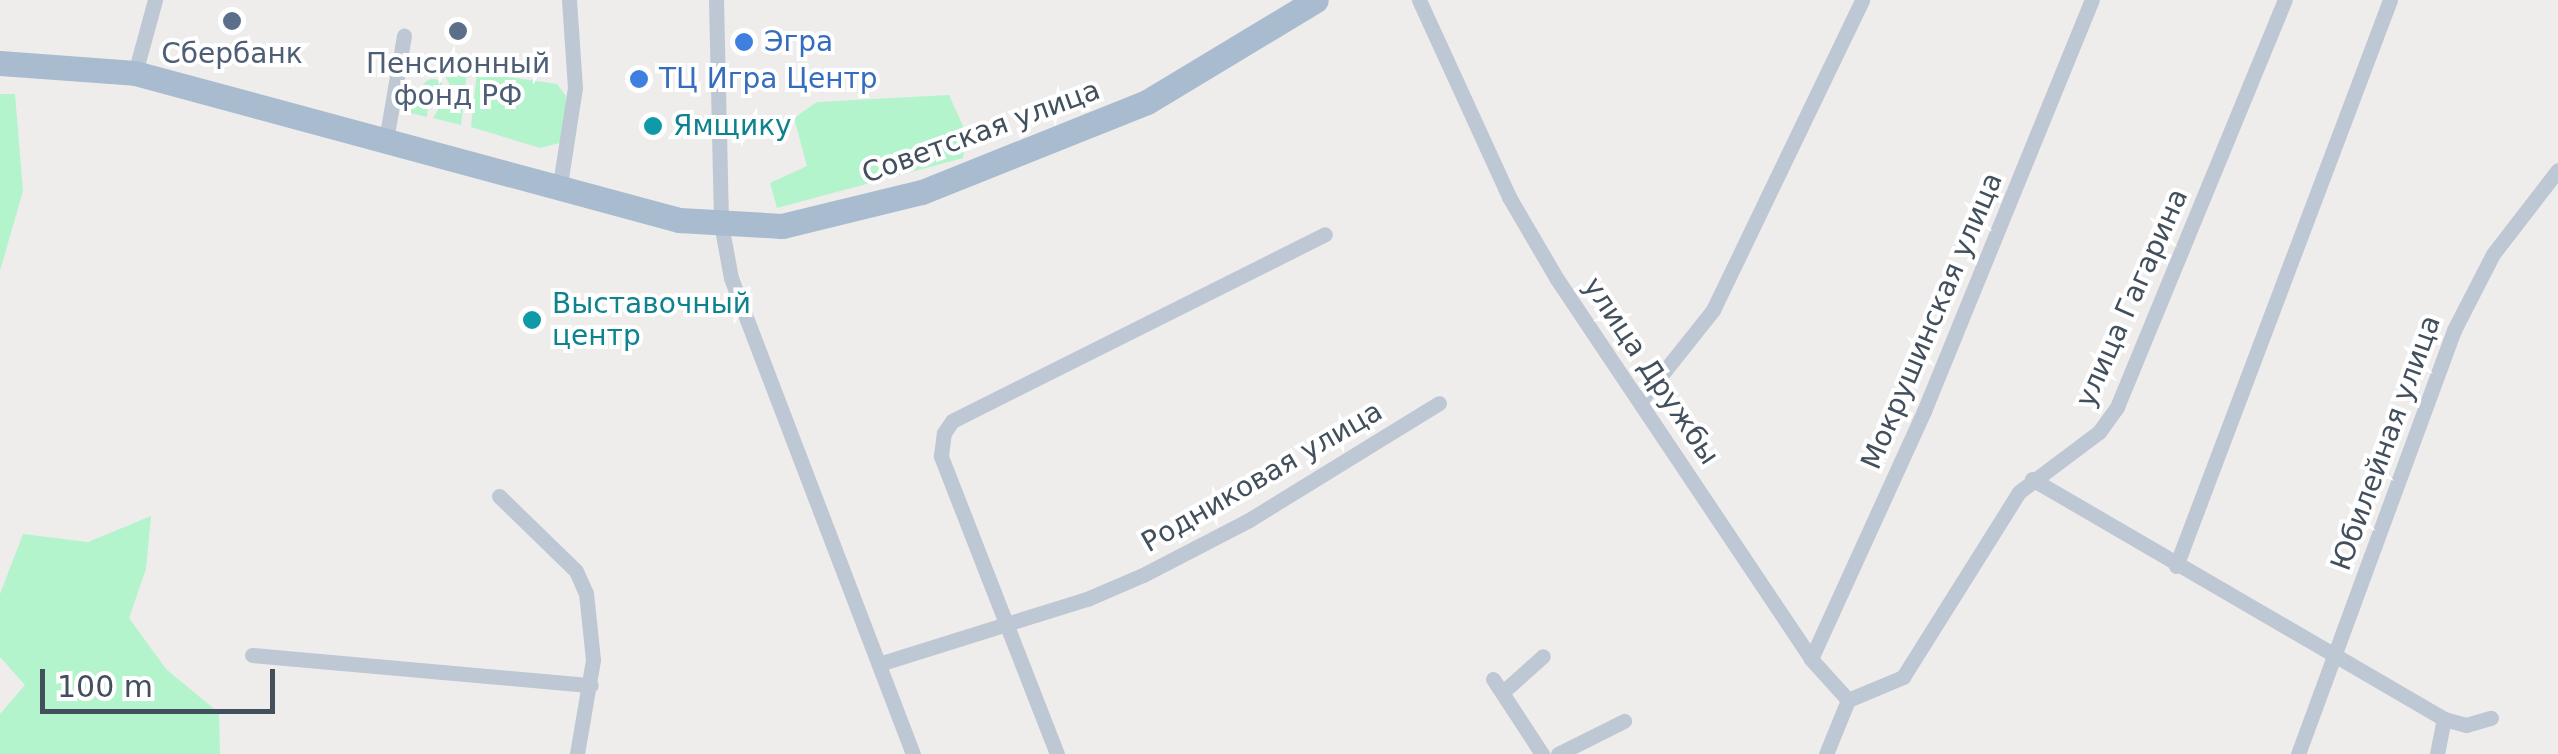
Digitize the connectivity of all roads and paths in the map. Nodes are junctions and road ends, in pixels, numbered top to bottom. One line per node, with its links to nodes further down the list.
1 (155, 0): 12 (street)
2 (569, 0): 15 (street)
3 (716, 0): 16 (street)
4 (1316, 0): 16 (main road, Советская улица)
5 (1418, 0): 18 (street, улица Дружбы)
6 (1862, 0): 18 (street)
7 (2092, 0): 26 (street, Мокрушинская улица)
8 (2285, 0): 20 (street, улица Гагарина)
9 (2390, 0): 22 (street)
10 (404, 36): 13 (street)
11 (0, 63): 12 (main road, Советская улица)
12 (135, 73): 13 (main road, Советская улица)
13 (386, 140): 15 (main road, Советская улица)
14 (2558, 170): 27 (street, Юбилейная улица)
15 (559, 191): 16 (main road, Советская улица)
16 (721, 224): 28 (street)
17 (1326, 234): 23 (street)
18 (1643, 398): 26 (street, улица Дружбы)
19 (1439, 402): 23 (street, Родниковая улица)
20 (2032, 479): 22 (street); 30 (street, улица Гагарина)
21 (498, 496): 29 (street)
22 (2176, 566): 27 (street)
23 (1010, 622): 28 (street, Родниковая улица); 36 (street)
24 (252, 655): 29 (street)
25 (1542, 656): 37 (street)
26 (1811, 659): 30 (street, улица Дружбы)
27 (2333, 659): 31 (street); 40 (street, Юбилейная улица)
28 (880, 664): 35 (street)
29 (590, 685): 34 (street)
30 (1848, 700): 39 (street)
31 (2444, 718): 32 (street); 41 (street)
32 (2491, 718)
33 (1624, 721): 38 (street)
34 (577, 754)
35 (913, 754)
36 (1058, 754)
37 (1542, 754)
38 (1558, 754)
39 (1826, 754)
40 (2298, 754)
41 (2438, 754)

